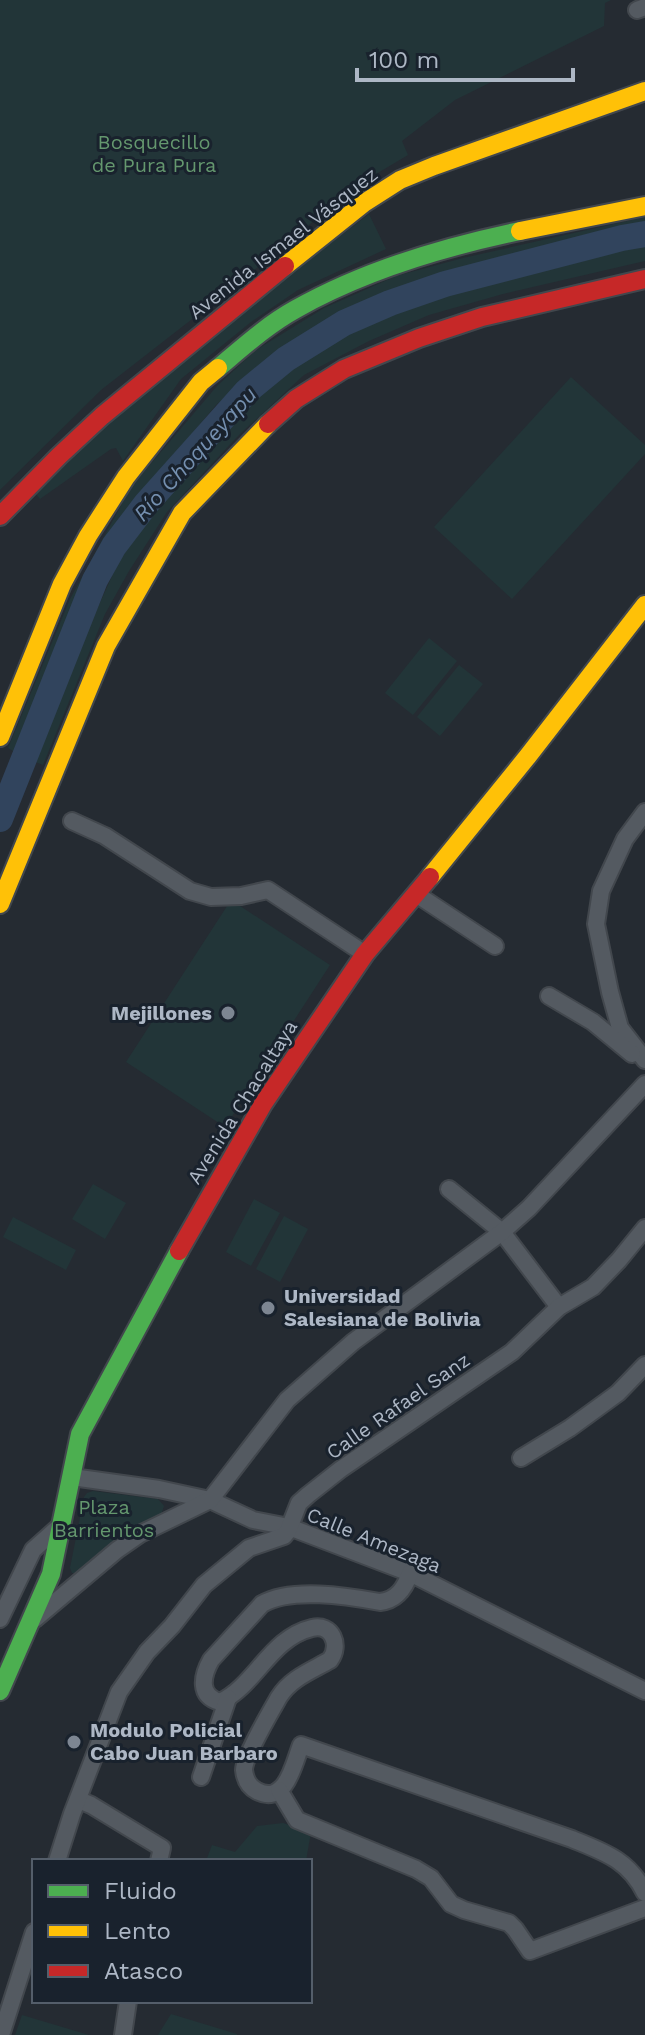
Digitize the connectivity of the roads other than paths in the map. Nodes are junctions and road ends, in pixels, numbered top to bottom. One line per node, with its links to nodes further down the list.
1 (645, 91): 4 (main road, Avenida Ismael Vásquez)
2 (645, 206): 6 (main road)
3 (645, 279): 10 (main road)
4 (0, 516)
5 (645, 605): 9 (main road, Avenida Chacaltaya)
6 (0, 737)
7 (645, 812): 14 (street)
8 (72, 821): 12 (street)
9 (416, 894): 11 (street); 12 (main road, Avenida Chacaltaya)
10 (0, 904)
11 (495, 946)
12 (365, 954): 22 (main road, Avenida Chacaltaya)
13 (549, 996): 14 (street)
14 (645, 1062)
15 (645, 1084): 18 (street)
16 (449, 1189): 18 (street)
17 (645, 1228): 19 (street, Calle Rafael Sanz)
18 (502, 1232): 19 (street); 23 (street)
19 (559, 1307): 25 (street, Calle Rafael Sanz)
20 (645, 1365): 21 (street)
21 (521, 1458)
22 (72, 1477): 23 (street, Calle Amezaga); 24 (main road, Avenida Chacaltaya)
23 (210, 1500): 25 (street, Calle Amezaga); 28 (street)
24 (61, 1524): 27 (street); 28 (main road, Avenida Chacaltaya)
25 (289, 1527): 26 (street, Calle Amezaga); 34 (street)
26 (410, 1573): 30 (street, Calle Amezaga); 31 (street)
27 (0, 1619)
28 (28, 1624): 29 (main road, Avenida Chacaltaya)
29 (0, 1691)
30 (645, 1691)
31 (228, 1698): 32 (street); 33 (street)
32 (201, 1777)
33 (279, 1790): 37 (street); 38 (street)
34 (79, 1800): 35 (street); 36 (street)
35 (161, 1854)
36 (58, 1859)
37 (645, 1893)
38 (645, 1908)
39 (32, 1938): 41 (street)
40 (128, 2003): 42 (street)
41 (1, 2035)
42 (123, 2035)

